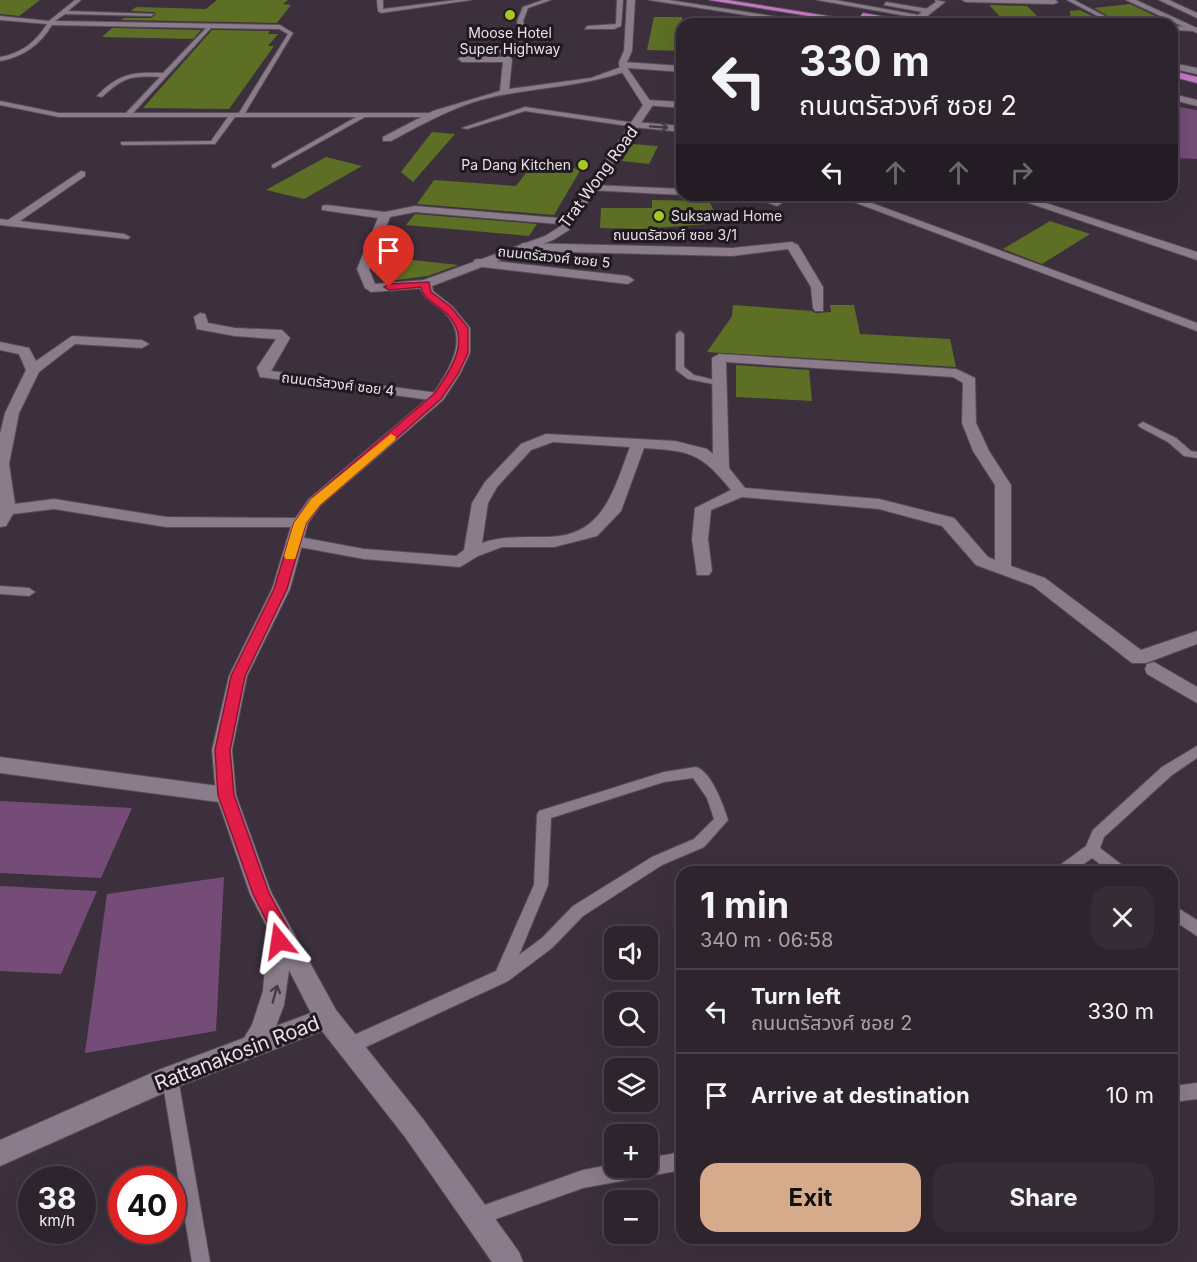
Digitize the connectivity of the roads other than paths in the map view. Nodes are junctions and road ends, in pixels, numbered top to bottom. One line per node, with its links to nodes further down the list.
1 (78, 0): 21 (lane)
2 (380, 0): 3 (lane)
3 (468, 0)
4 (548, 0): 38 (lane)
5 (620, 0): 35 (lane)
6 (631, 0): 43 (street)
7 (653, 0): 26 (street)
8 (713, 0): 27 (highway)
9 (760, 0): 28 (highway)
10 (821, 0): 22 (street)
11 (930, 0): 14 (street)
12 (966, 0): 16 (street)
13 (1070, 0): 30 (lane)
14 (940, 1): 22 (street)
15 (1164, 1): 17 (street); 19 (street)
16 (1054, 2)
17 (1134, 2): 20 (street)
18 (886, 4): 22 (lane)
19 (1175, 6): 20 (street); 24 (street)
20 (1147, 8): 31 (street)
21 (62, 12): 23 (lane); 32 (lane)
22 (925, 13): 29 (street)
23 (151, 14)
24 (1197, 16)
25 (0, 18): 32 (lane)
26 (778, 18)
27 (834, 18)
28 (878, 18)
29 (943, 18)
30 (1105, 18)
31 (1168, 18)
32 (50, 23): 34 (lane); 40 (lane)
33 (1178, 23): 37 (street)
34 (210, 26): 46 (lane); 60 (lane)
35 (587, 28)
36 (1178, 28): 37 (lane)
37 (1194, 30)
38 (518, 40)
39 (501, 47): 42 (street)
40 (0, 59)
41 (462, 59): 42 (street)
42 (508, 60): 52 (street)
43 (624, 67): 44 (street); 52 (street); 55 (street)
44 (676, 69)
45 (1197, 71): 47 (street)
46 (165, 75): 53 (lane); 59 (lane)
47 (1178, 77)
48 (1178, 78): 50 (highway)
49 (1178, 80): 51 (highway)
50 (1197, 80)
51 (1197, 90)
52 (504, 92): 62 (street)
53 (100, 96)
54 (1178, 98): 56 (street)
55 (647, 103): 58 (street); 63 (street, Trat Wong Road)
56 (1197, 103)
57 (0, 104): 59 (lane)
58 (676, 105)
59 (128, 116): 60 (lane)
60 (236, 116): 61 (lane); 67 (lane)
61 (363, 116): 62 (lane); 68 (lane)
62 (431, 116): 66 (street)
63 (635, 125): 64 (lane); 65 (street, one-way to 65); 70 (street, Trat Wong Road)
64 (465, 128)
65 (676, 128)
66 (387, 139)
67 (123, 143)
68 (274, 166)
69 (81, 174): 78 (street)
70 (593, 188): 71 (street); 79 (street, Trat Wong Road)
71 (676, 191)
72 (770, 201): 75 (street)
73 (856, 201): 88 (street)
74 (1028, 201): 82 (street)
75 (777, 203)
76 (326, 208): 77 (street)
77 (385, 215): 79 (street); 85 (street, Trat Wong Road)
78 (5, 222): 80 (street)
79 (570, 222): 81 (street, Trat Wong Road)
80 (124, 237)
81 (523, 248): 83 (street, Trat Wong Road); 86 (street, ถนนตรัสวงศ์ ซอย 3/1)
82 (1197, 256)
83 (478, 263): 84 (street, ถนนตรัสวงศ์ ซอย 5); 85 (street, Trat Wong Road)
84 (628, 280)
85 (425, 284): 94 (street)
86 (819, 308)
87 (200, 317): 94 (street, ถนนตรัสวงศ์ ซอย 4)
88 (1197, 327)
89 (680, 334): 93 (lane)
90 (142, 344): 92 (street)
91 (0, 346): 92 (street)
92 (33, 370): 95 (street)
93 (720, 384): 100 (street); 106 (street)
94 (438, 397): 103 (street)
95 (6, 413): 99 (street)
96 (1143, 425): 98 (lane)
97 (639, 442): 100 (street); 105 (street); 105 (street)
98 (1197, 455)
99 (0, 464): 102 (street)
100 (721, 468): 101 (street)
101 (740, 492): 106 (street); 107 (street)
102 (4, 516): 103 (street)
103 (300, 523): 104 (street)
104 (294, 542): 105 (street); 115 (street)
105 (472, 552)
106 (1003, 568): 110 (street)
107 (703, 571)
108 (0, 590): 109 (lane)
109 (29, 592)
110 (1197, 637)
111 (1154, 669): 112 (street)
112 (1197, 696)
113 (1197, 751): 116 (lane)
114 (0, 765): 115 (street)
115 (226, 795): 120 (street)
116 (1092, 850): 117 (lane); 118 (lane)
117 (1069, 866)
118 (1113, 866)
119 (1178, 915): 121 (lane)
120 (279, 928): 123 (street); 125 (street, one-way to 120)
121 (1197, 929)
122 (502, 976): 122 (lane); 124 (lane)
123 (327, 1018): 124 (street, Rattanakosin Road); 125 (street, Rattanakosin Road)
124 (349, 1046): 131 (street, Rattanakosin Road)
125 (252, 1047): 126 (street, Rattanakosin Road)
126 (170, 1078): 129 (street, Rattanakosin Road); 132 (lane)
127 (1197, 1091): 128 (lane)
128 (1178, 1093)
129 (0, 1154)
130 (676, 1162): 131 (lane)
131 (476, 1217): 133 (street, Rattanakosin Road)
132 (201, 1262)
133 (509, 1262)

